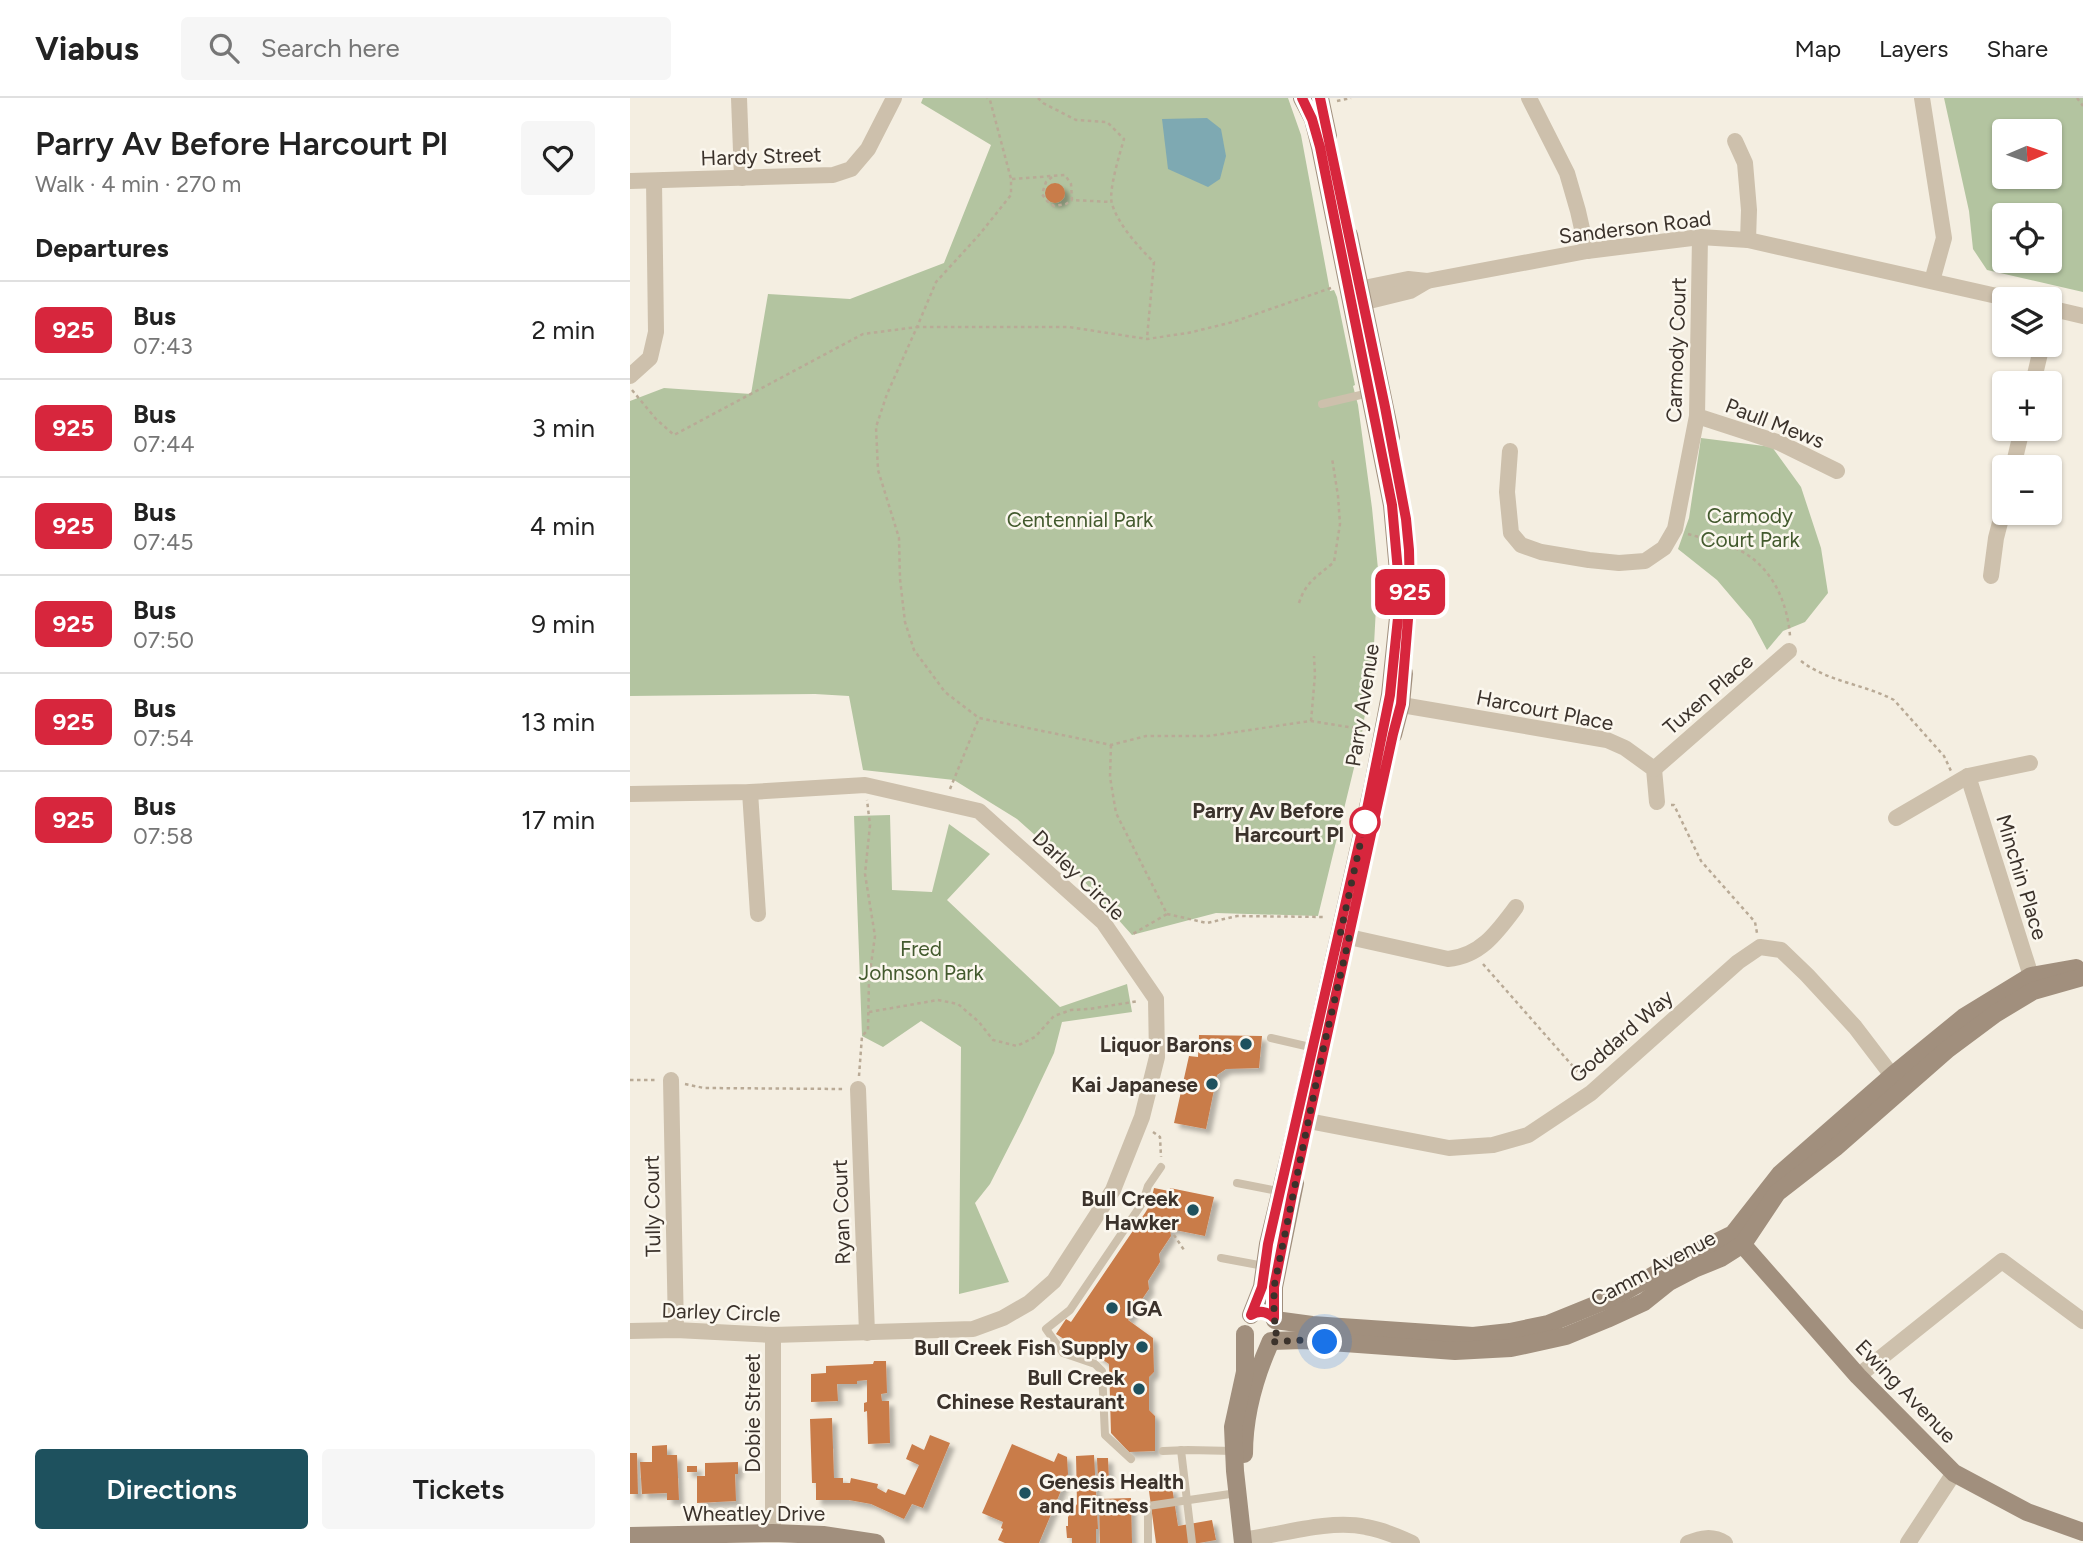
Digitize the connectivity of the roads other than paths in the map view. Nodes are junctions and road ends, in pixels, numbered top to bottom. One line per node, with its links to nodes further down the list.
1 (739, 98): 8 (street)
2 (894, 98): 8 (street, Hardy Street)
3 (1303, 98): 15 (main road, Parry Avenue)
4 (1529, 98): 13 (street)
5 (1922, 98): 14 (street)
6 (1327, 100): 15 (main road, Parry Avenue)
7 (1735, 141): 12 (street)
8 (742, 178): 10 (street, Hardy Street)
9 (630, 181): 10 (street, Hardy Street)
10 (654, 181): 19 (street)
11 (1700, 237): 12 (street, Sanderson Road); 13 (street, Sanderson Road); 22 (street, Carmody Court)
12 (1748, 240): 14 (street, Sanderson Road)
13 (1587, 251): 15 (street, Sanderson Road)
14 (1932, 281): 16 (street, Sanderson Road)
15 (1352, 295): 20 (main road, Parry Avenue); 28 (main road, Parry Avenue)
16 (1992, 295)
17 (2062, 313): 18 (street)
18 (2083, 316)
19 (630, 376)
20 (1369, 393): 21 (lane); 28 (main road, Parry Avenue)
21 (1321, 404)
22 (1697, 416): 23 (street, Carmody Court); 24 (street, Paull Mews)
23 (1510, 451)
24 (1837, 471)
25 (1999, 525): 26 (street)
26 (1991, 576)
27 (1789, 651): 30 (street, Tuxen Place)
28 (1395, 704): 30 (street, Harcourt Place); 38 (main road, Parry Avenue)
29 (2030, 763): 31 (street)
30 (1654, 769): 34 (street)
31 (1963, 779): 35 (street); 41 (street, Minchin Place)
32 (750, 792): 33 (street, Darley Circle); 37 (street); 59 (street, Darley Circle)
33 (630, 794)
34 (1657, 802)
35 (1896, 818)
36 (1516, 907): 38 (street)
37 (758, 914)
38 (1344, 937): 43 (main road, Parry Avenue)
39 (2083, 966): 41 (main road, Camm Avenue)
40 (2083, 977): 41 (main road, Camm Avenue)
41 (2032, 983): 45 (main road, Camm Avenue)
42 (1271, 1038): 43 (lane)
43 (1318, 1049): 47 (main road, Parry Avenue)
44 (671, 1080): 57 (street, Tully Court)
45 (1898, 1082): 47 (street, Goddard Way); 51 (main road, Camm Avenue)
46 (858, 1089): 59 (street, Ryan Court)
47 (1303, 1120): 50 (main road, Parry Avenue)
48 (1161, 1167): 67 (lane)
49 (1237, 1183): 50 (lane)
50 (1287, 1193): 53 (main road, Parry Avenue); 55 (main road, Parry Avenue)
51 (1738, 1239): 55 (main road, Camm Avenue); 62 (main road, Camm Avenue); 63 (main road, Ewing Avenue)
52 (1221, 1258): 53 (lane)
53 (1264, 1266): 54 (main road, Parry Avenue)
54 (1251, 1315): 55 (main road); 60 (main road)
55 (1274, 1319): 62 (main road)
56 (2083, 1321): 63 (street)
57 (676, 1330): 58 (street, Darley Circle); 61 (street, Darley Circle)
58 (630, 1331)
59 (867, 1333): 61 (street, Darley Circle)
60 (1245, 1334): 62 (main road); 66 (main road)
61 (773, 1335): 72 (street, Dobie Street)
62 (1271, 1342): 66 (main road)
63 (1858, 1376): 68 (main road, Ewing Avenue)
64 (1181, 1450): 65 (lane); 66 (lane); 70 (lane)
65 (1163, 1451)
66 (1239, 1451): 69 (main road)
67 (1131, 1459)
68 (1954, 1473): 71 (main road, Ewing Avenue); 82 (street)
69 (1242, 1492): 70 (lane); 75 (main road)
70 (1186, 1500): 77 (lane); 78 (lane)
71 (2083, 1532)
72 (773, 1533): 74 (main road, Wheatley Drive); 76 (main road, Wheatley Drive)
73 (630, 1536): 74 (main road, Wheatley Drive)
74 (676, 1539)
75 (1248, 1541): 79 (street)
76 (876, 1543)
77 (1148, 1543)
78 (1192, 1543)
79 (1412, 1543)
80 (1689, 1543): 81 (street)
81 (1725, 1543)
82 (1908, 1543)

